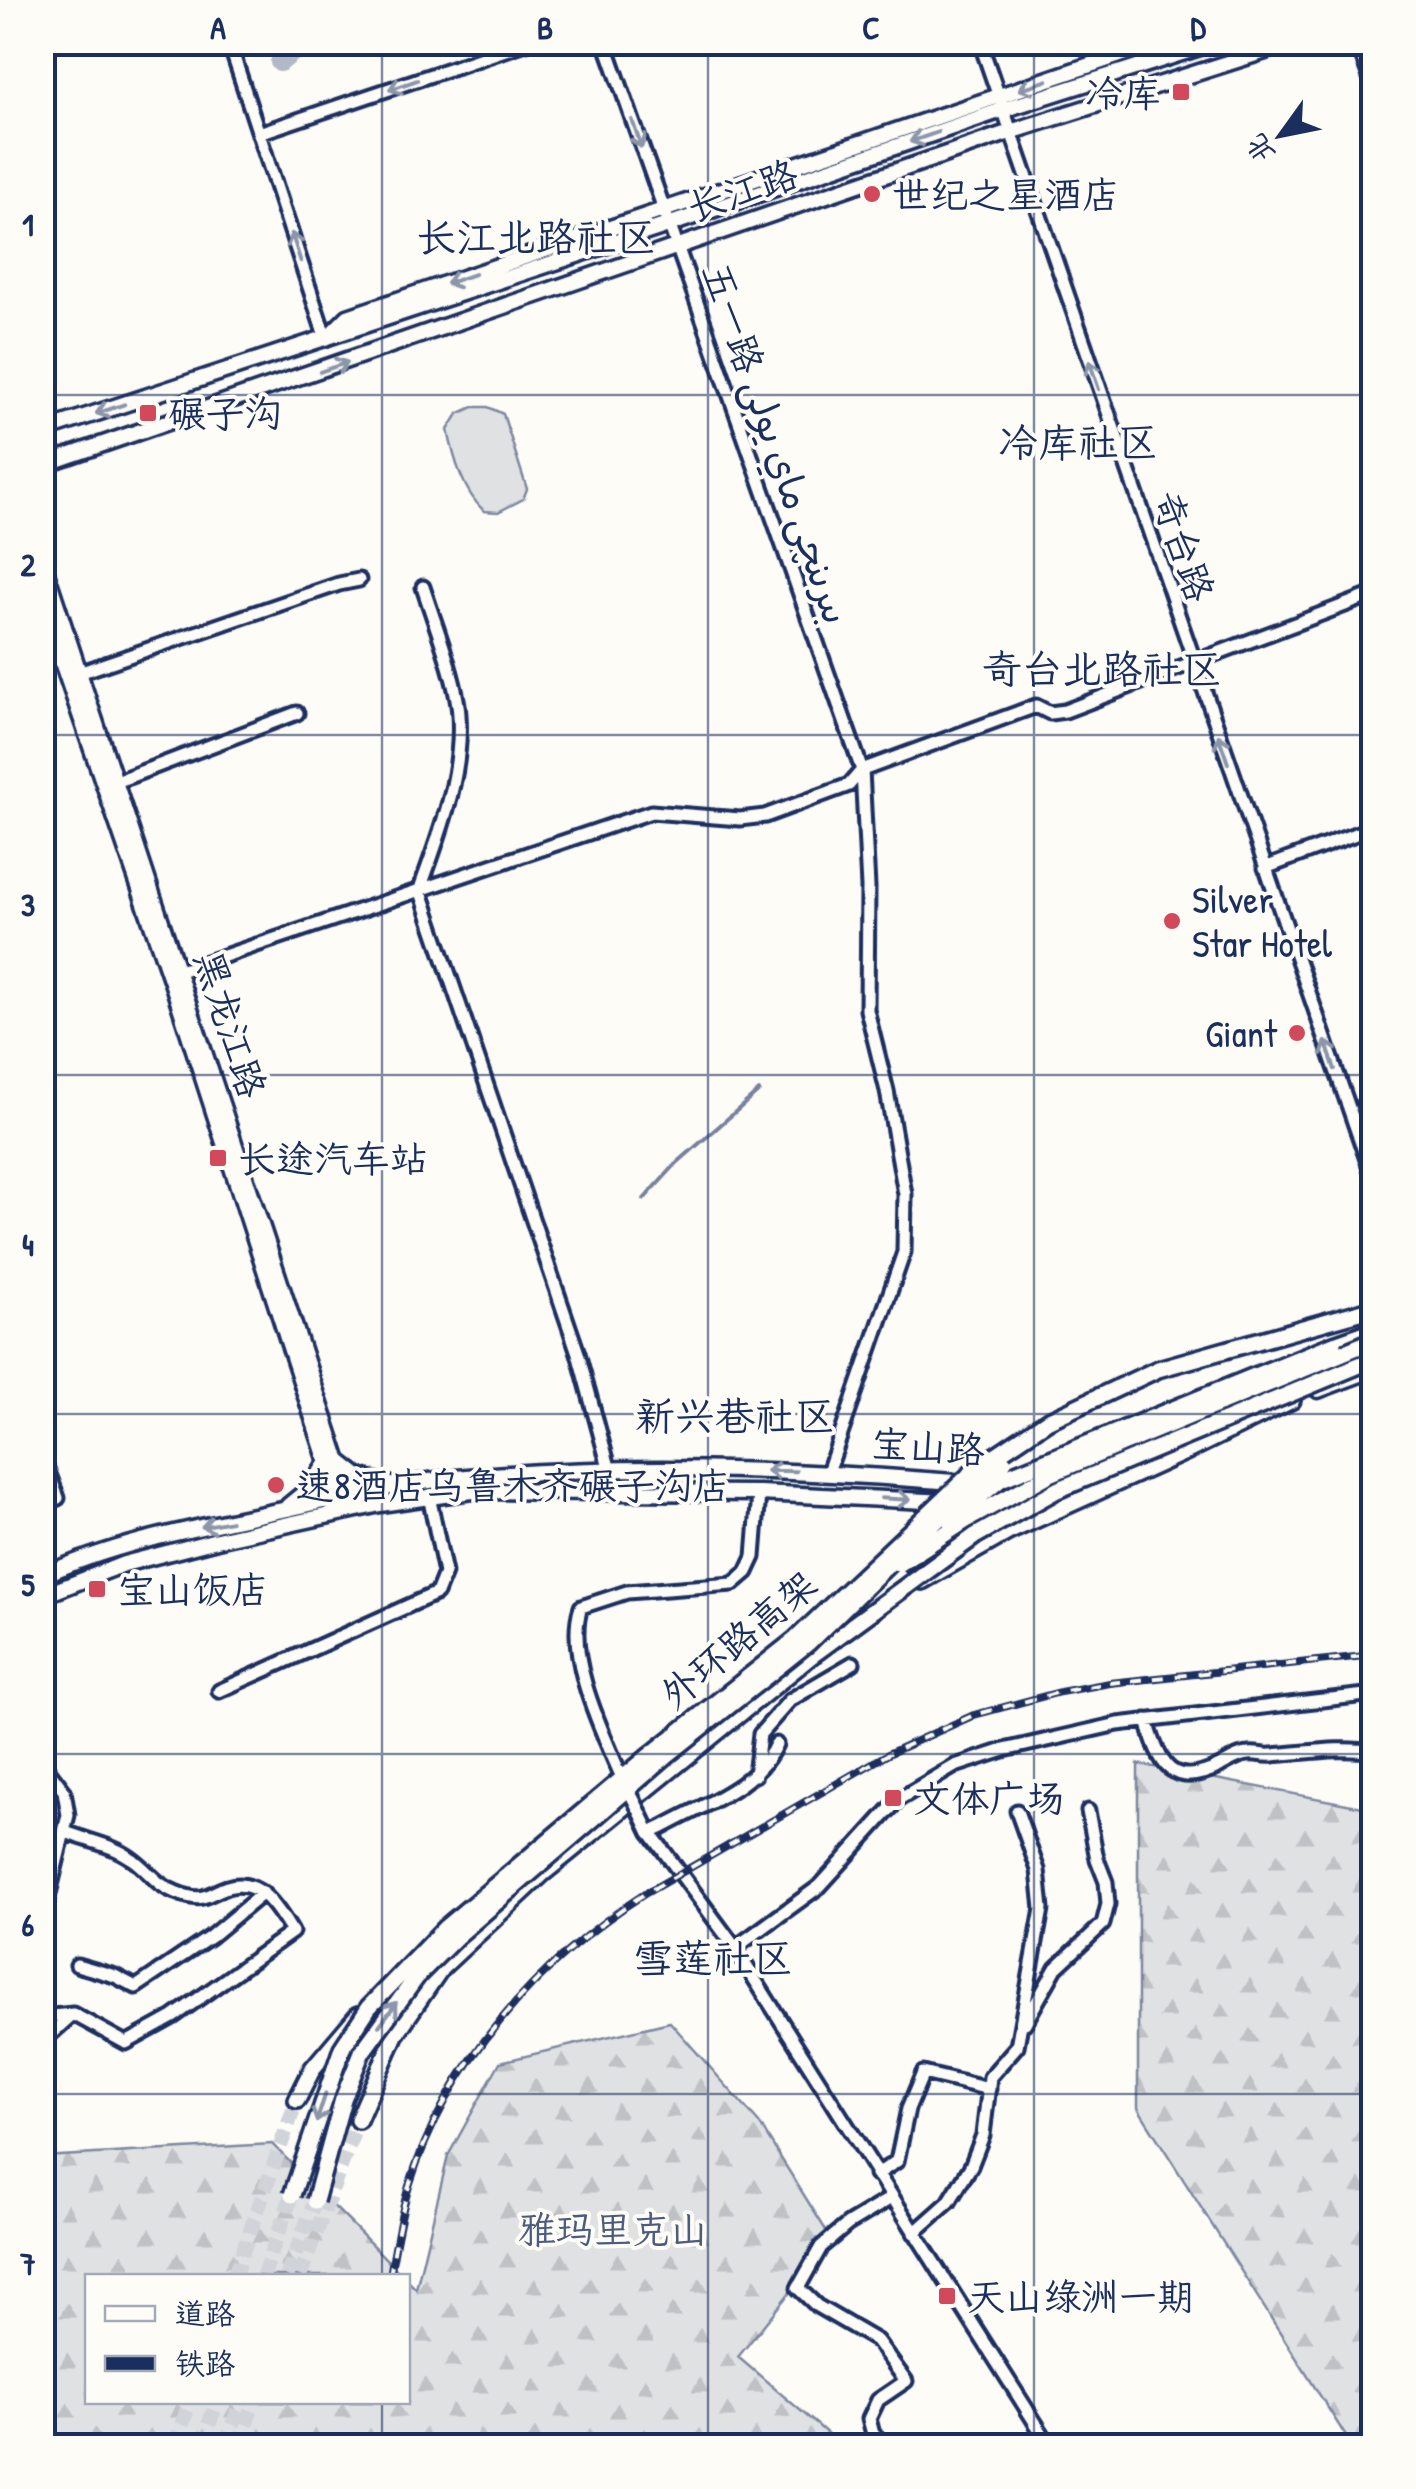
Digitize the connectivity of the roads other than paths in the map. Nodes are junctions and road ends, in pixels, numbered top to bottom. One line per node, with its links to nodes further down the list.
1 (229, 42): 12 (street)
2 (529, 42): 12 (street, one-way to 12)
3 (605, 42): 13 (street, 五一路 بىرىنچى ماي يولى, one-way to 13)
4 (980, 42): 10 (street, 奇台路)
5 (1158, 42): 10 (main road, one-way to 10)
6 (1216, 42): 10 (main road, 长江路)
7 (1294, 42): 11 (main road, 长江路)
8 (1357, 42): 9 (street)
9 (1374, 88)
10 (1000, 104): 11 (street, 奇台路); 13 (main road); 14 (main road, 长江路, one-way to 14)
11 (1010, 132): 15 (main road, 长江路); 24 (street, 奇台路, one-way to 11)
12 (259, 134): 16 (street, one-way to 12)
13 (663, 210): 14 (street, 五一路 بىرىنچى ماي يولى); 16 (main road, one-way to 16)
14 (668, 226): 15 (street, 五一路 بىرىنچى ماي يولى); 16 (main road, 长江路)
15 (676, 246): 18 (main road, 长江路, one-way to 15); 27 (street, 五一路 بىرىنچى ماي يولى)
16 (326, 339): 17 (main road, 长江路, one-way to 17)
17 (42, 431)
18 (42, 465)
19 (42, 560): 25 (main road, 黑龙江路)
20 (359, 580): 25 (street)
21 (422, 587): 31 (street)
22 (1374, 594): 24 (street)
23 (42, 604): 32 (main road, 黑龙江路)
24 (1192, 662): 27 (street); 30 (street, 奇台路, one-way to 24)
25 (80, 674): 28 (main road, 黑龙江路)
26 (297, 713): 28 (street)
27 (862, 770): 31 (street); 44 (street, 五一路 بىرىنچى ماي يولى)
28 (115, 782): 32 (main road, 黑龙江路)
29 (1374, 827): 30 (street)
30 (1265, 868): 33 (street, 奇台路, one-way to 30)
31 (420, 889): 32 (street); 43 (street)
32 (175, 974): 42 (main road, 黑龙江路)
33 (1374, 1180)
34 (1374, 1308): 79 (highway, 外环路高架, one-way to 79, bridge)
35 (1374, 1316): 81 (highway, 外环路高架, one-way to 35, bridge)
36 (1374, 1330): 51 (highway, bridge)
37 (1374, 1339): 44 (main road, 宝山路); 51 (highway, bridge)
38 (1374, 1359): 54 (highway, bridge)
39 (1374, 1369): 40 (main road, 宝山路)
40 (1293, 1399): 46 (main road, 宝山路, one-way to 40); 54 (highway, bridge)
41 (42, 1456): 48 (street)
42 (333, 1462): 45 (main road); 49 (main road, 黑龙江路); 50 (main road)
43 (609, 1468): 44 (main road, 宝山路, one-way to 43); 45 (main road, 宝山路)
44 (828, 1472)
45 (396, 1487): 49 (main road, 宝山路)
46 (759, 1493): 47 (main road, 宝山路); 66 (street, bridge)
47 (429, 1496): 49 (main road, 宝山路); 56 (street)
48 (42, 1504)
49 (347, 1504): 50 (main road, 宝山路); 53 (main road, 宝山路)
50 (283, 1510): 52 (main road, 宝山路, one-way to 52)
51 (894, 1568): 76 (highway)
52 (42, 1576)
53 (42, 1596)
54 (889, 1601): 77 (highway)
55 (854, 1663): 62 (street)
56 (219, 1691)
57 (1374, 1694): 58 (street)
58 (1147, 1720): 60 (street); 69 (street)
59 (776, 1744): 62 (street)
60 (1374, 1752)
61 (42, 1762): 65 (street)
62 (755, 1775): 66 (street)
63 (1017, 1810): 73 (street)
64 (1088, 1811): 73 (street)
65 (66, 1832): 67 (street); 68 (street)
66 (649, 1832): 69 (street)
67 (263, 1893): 70 (street); 71 (street)
68 (42, 1923)
69 (735, 1948): 78 (street)
70 (77, 1964)
71 (74, 2014): 72 (street); 74 (street)
72 (42, 2017)
73 (1019, 2036): 75 (street)
74 (42, 2042)
75 (989, 2088): 78 (street); 82 (street)
76 (297, 2100)
77 (358, 2120)
78 (876, 2175): 80 (street)
79 (292, 2195)
80 (891, 2198): 82 (street); 83 (street)
81 (315, 2201)
82 (914, 2233): 84 (street)
83 (887, 2446)
84 (1050, 2446)

